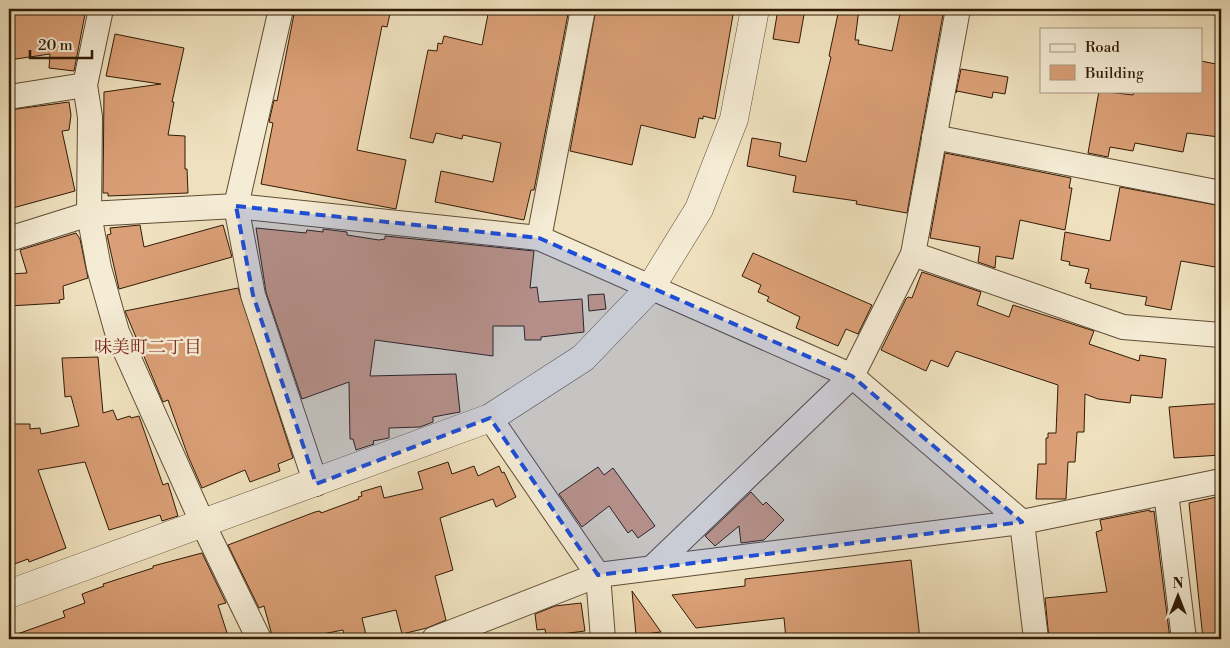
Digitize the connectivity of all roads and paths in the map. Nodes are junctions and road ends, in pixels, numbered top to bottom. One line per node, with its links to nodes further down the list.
1 (101, 9): 6 (street)
2 (281, 9): 10 (street)
3 (583, 9): 12 (street)
4 (755, 9): 15 (street)
5 (958, 9): 8 (street)
6 (85, 85): 7 (street); 11 (street)
7 (9, 97)
8 (934, 137): 9 (street); 14 (street)
9 (1221, 192)
10 (236, 206): 11 (street); 12 (street); 20 (street)
11 (89, 214): 13 (street); 23 (street)
12 (539, 238): 15 (street)
13 (9, 239)
14 (913, 254): 16 (street); 17 (street)
15 (651, 287): 17 (street); 18 (street)
16 (1221, 335)
17 (852, 376): 22 (street); 24 (street)
18 (490, 418): 20 (street); 25 (street)
19 (1221, 481): 21 (street)
20 (316, 484): 23 (street)
21 (1166, 493): 22 (street); 31 (street)
22 (1022, 522): 24 (street); 30 (street)
23 (203, 524): 26 (street); 27 (street)
24 (653, 567): 25 (street)
25 (598, 575): 28 (street); 29 (street)
26 (9, 594)
27 (259, 639)
28 (434, 639)
29 (603, 639)
30 (1036, 639)
31 (1184, 639)

